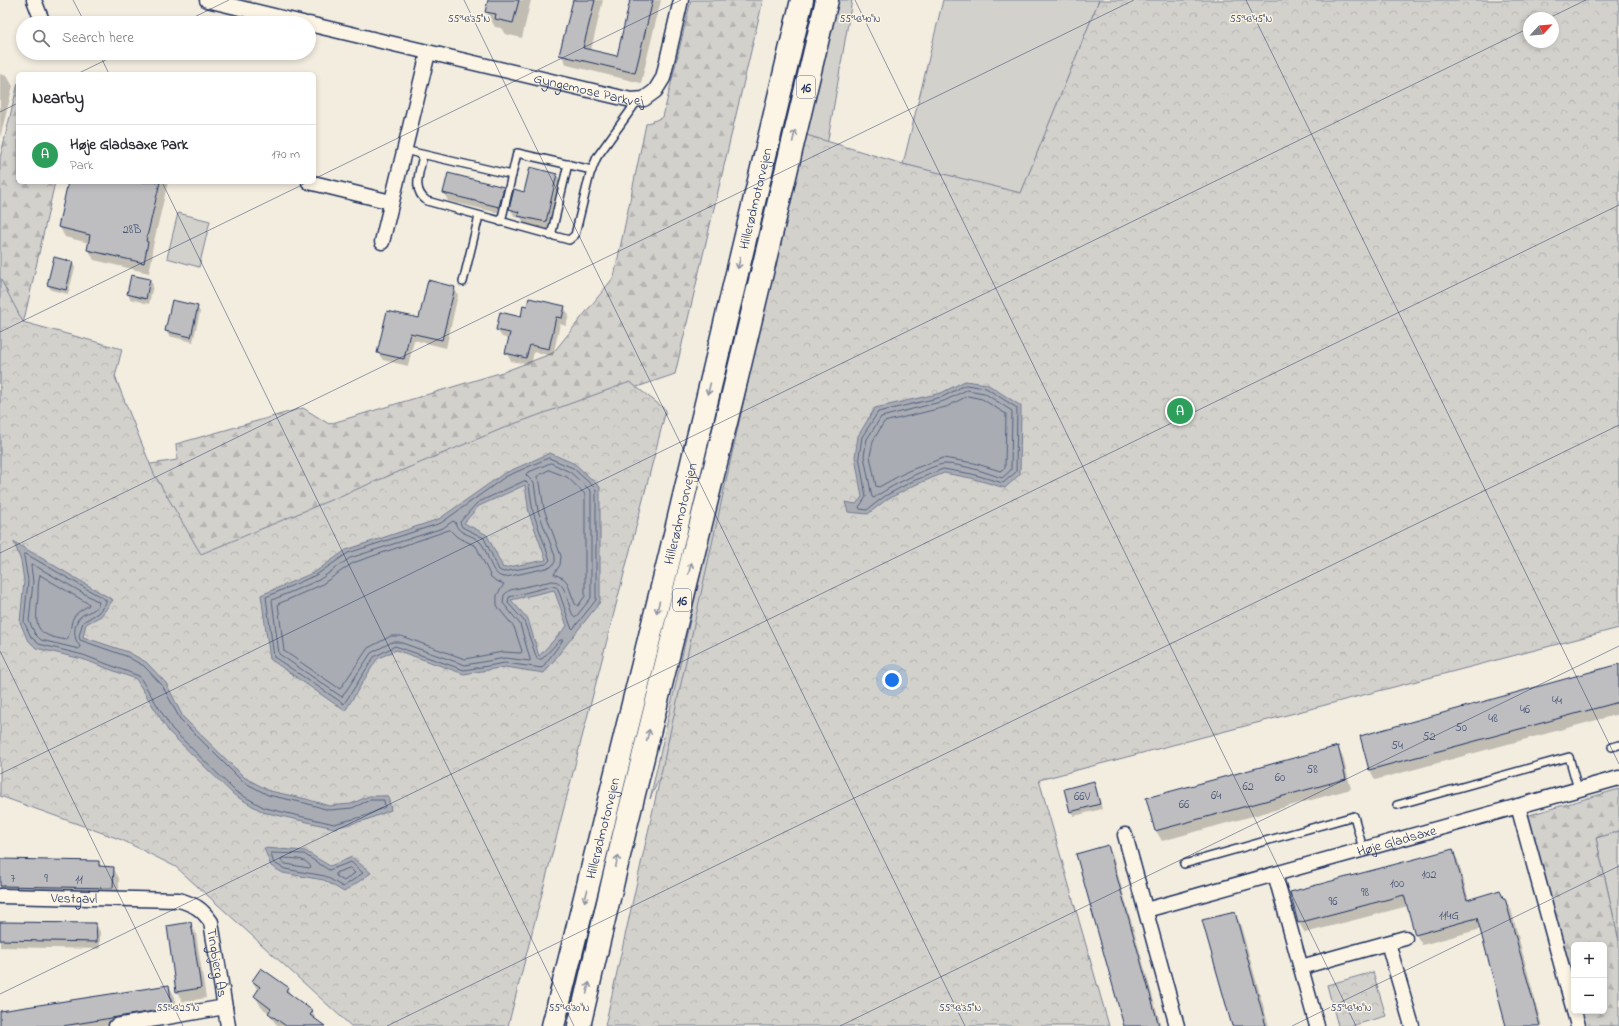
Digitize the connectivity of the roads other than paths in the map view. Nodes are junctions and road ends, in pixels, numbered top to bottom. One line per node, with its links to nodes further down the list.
1 (34, 0): 7 (street)
2 (207, 0): 8 (street)
3 (681, 0): 11 (street, Gyngemose Parkvej)
4 (793, 0): 16 (highway)
5 (802, 0): 16 (highway, Hillerødmotorvejen / 16)
6 (827, 0): 45 (highway, Hillerødmotorvejen / 16, one-way to 6)
7 (40, 16)
8 (274, 16)
9 (316, 26): 10 (street, Gyngemose Parkvej)
10 (428, 53): 11 (street, Gyngemose Parkvej); 12 (street)
11 (638, 100): 15 (lane)
12 (404, 150): 13 (lane); 19 (street)
13 (423, 155): 17 (lane); 20 (lane)
14 (568, 164): 15 (lane); 17 (lane); 22 (lane)
15 (592, 170): 22 (lane)
16 (761, 170): 44 (highway, Hillerødmotorvejen / 16, one-way to 44)
17 (512, 175): 21 (lane)
18 (316, 184): 19 (street)
19 (391, 202): 23 (street)
20 (479, 216): 21 (lane); 24 (lane)
21 (501, 222): 22 (lane)
22 (551, 236)
23 (382, 242)
24 (463, 282)
25 (1619, 778): 26 (street, Høje Gladsaxe)
26 (1578, 789): 27 (lane); 28 (street, Høje Gladsaxe)
27 (1397, 805)
28 (1518, 806): 30 (street, Høje Gladsaxe); 39 (street)
29 (1125, 835): 35 (street)
30 (1363, 849): 31 (lane); 32 (street, Høje Gladsaxe)
31 (1184, 864)
32 (1275, 874): 35 (street, Høje Gladsaxe); 38 (street)
33 (0, 896): 34 (street, Vestgavl)
34 (148, 899): 40 (street, Tingbjerg Ås)
35 (1146, 910): 46 (street)
36 (1405, 938): 37 (street)
37 (1388, 943): 38 (street); 48 (street)
38 (1301, 967): 47 (street)
39 (1571, 1000)
40 (225, 1007): 42 (street); 43 (street, Tingbjerg Ås)
41 (1575, 1014): 49 (street)
42 (116, 1026)
43 (228, 1026)
44 (553, 1026)
45 (579, 1026)
46 (1177, 1026)
47 (1317, 1026)
48 (1412, 1026)
49 (1578, 1026)

